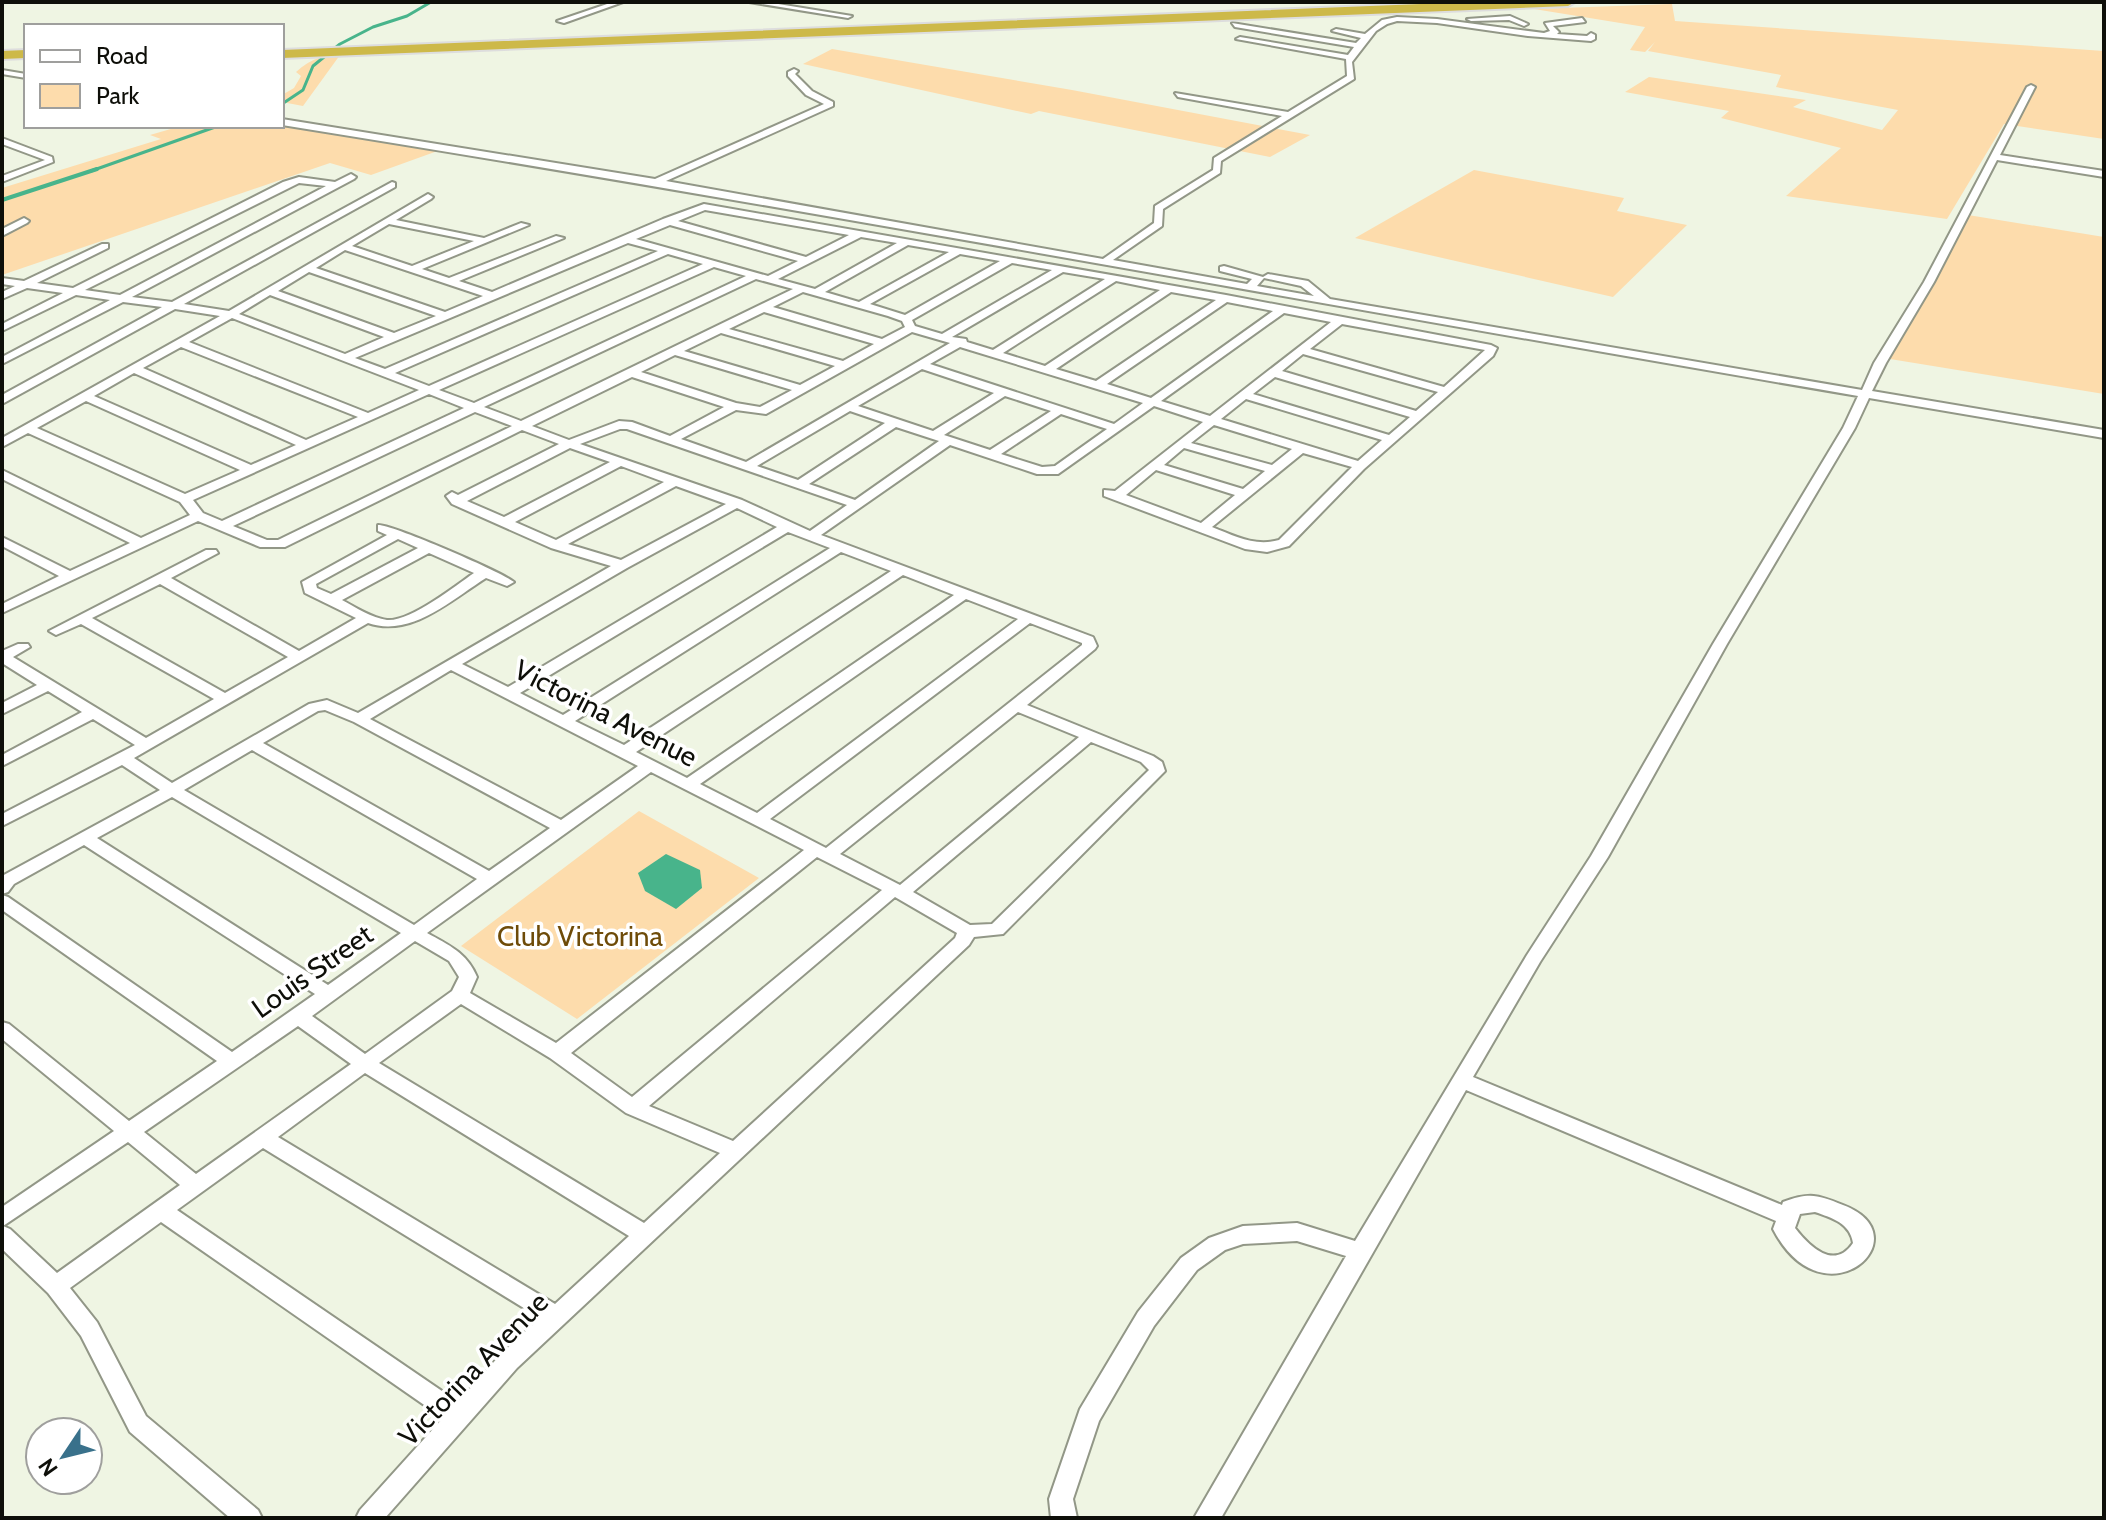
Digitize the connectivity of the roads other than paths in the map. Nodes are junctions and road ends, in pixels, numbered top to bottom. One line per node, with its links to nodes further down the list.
1 (620, 2): 10 (street)
2 (752, 2): 6 (street)
3 (1382, 2): 21 (highway)
4 (1568, 2): 21 (highway)
5 (1530, 15): 12 (street)
6 (848, 16)
7 (1424, 20): 12 (street); 15 (street); 18 (street)
8 (1539, 20): 11 (street)
9 (1582, 20): 16 (street)
10 (561, 21)
11 (1550, 21)
12 (1524, 24): 15 (street)
13 (1235, 25): 20 (street)
14 (1336, 31): 18 (street)
15 (1508, 32): 16 (street)
16 (1544, 35): 17 (street)
17 (1591, 35)
18 (1365, 36): 20 (street)
19 (1240, 39): 24 (street)
20 (1358, 46): 24 (street)
21 (288, 49)
22 (24, 54): 23 (highway)
23 (2, 55)
24 (1351, 58): 32 (street)
25 (24, 63): 26 (highway)
26 (2, 64)
27 (794, 71): 41 (street)
28 (2, 72): 29 (street)
29 (24, 76)
30 (2031, 87): 37 (street)
31 (1178, 95): 32 (street)
32 (1288, 115): 61 (street)
33 (284, 122): 41 (street)
34 (2, 141): 35 (street)
35 (23, 149): 36 (street); 40 (street)
36 (2, 155)
37 (1995, 157): 38 (street); 117 (street)
38 (2104, 174)
39 (351, 177): 42 (street)
40 (2, 179)
41 (656, 182): 61 (street)
42 (336, 185): 77 (street); 82 (street)
43 (392, 185): 85 (street)
44 (428, 197): 46 (street)
45 (24, 221): 49 (street)
46 (388, 221): 53 (street); 56 (street)
47 (666, 221): 50 (street); 52 (street); 59 (street)
48 (524, 225): 53 (street)
49 (2, 233)
50 (859, 234): 54 (street); 59 (street)
51 (559, 238): 72 (street)
52 (626, 239): 57 (street); 80 (street)
53 (484, 240): 64 (street)
54 (907, 242): 58 (street); 79 (street)
55 (105, 246): 73 (street)
56 (345, 247): 63 (street); 64 (street)
57 (669, 250): 62 (street); 110 (street)
58 (959, 251): 60 (street); 86 (street)
59 (806, 260): 70 (street)
60 (1010, 260): 65 (street); 92 (street)
61 (1106, 261): 75 (street)
62 (714, 263): 67 (street); 114 (street)
63 (308, 268): 78 (street); 90 (street)
64 (413, 269): 72 (street)
65 (1061, 269): 69 (street); 96 (street)
66 (1224, 269): 75 (street)
67 (756, 275): 70 (street); 122 (street)
68 (1268, 277): 84 (street)
69 (1114, 278): 74 (street); 102 (street)
70 (770, 279): 76 (street)
71 (2, 281): 73 (street)
72 (450, 281): 80 (street)
73 (26, 285): 77 (street); 81 (street)
74 (1170, 288): 83 (street); 108 (street)
75 (1249, 288): 84 (street)
76 (802, 289): 79 (street); 87 (street)
77 (77, 291): 82 (street); 93 (street)
78 (269, 291): 89 (street); 95 (street)
79 (816, 293): 86 (street)
80 (490, 295): 90 (street)
81 (2, 296)
82 (126, 298): 85 (street); 104 (street)
83 (1226, 298): 88 (street); 112 (street)
84 (1328, 302): 117 (street)
85 (173, 305): 89 (street); 120 (street)
86 (861, 305): 92 (street)
87 (763, 308): 94 (street); 99 (street)
88 (1282, 309): 91 (street); 121 (street)
89 (231, 314): 98 (street); 103 (street)
90 (444, 315): 95 (street)
91 (1341, 319): 100 (street); 116 (street)
92 (908, 324): 96 (street); 99 (street)
93 (2, 328)
94 (719, 329): 101 (street); 105 (street)
95 (393, 337): 103 (street)
96 (945, 337): 97 (street)
97 (962, 341): 102 (street); 106 (street)
98 (179, 342): 107 (street); 127 (street)
99 (883, 343): 105 (street)
100 (1300, 350): 109 (street); 116 (street)
101 (677, 352): 111 (street); 113 (street)
102 (997, 352): 108 (street)
103 (347, 357): 110 (street)
104 (2, 361)
105 (844, 365): 113 (street)
106 (921, 365): 115 (street); 124 (street)
107 (132, 368): 119 (street); 140 (street)
108 (1048, 369): 112 (street)
109 (1272, 372): 118 (street); 126 (street)
110 (386, 373): 114 (street)
111 (632, 373): 123 (street); 130 (street)
112 (1097, 386): 121 (street)
113 (802, 389): 123 (street)
114 (432, 390): 122 (street); 127 (street)
115 (1005, 391): 125 (street); 134 (street)
116 (1446, 391): 126 (street)
117 (1868, 393): 133 (street); 222 (street)
118 (1244, 395): 128 (street); 135 (street)
119 (85, 396): 131 (street); 147 (street)
120 (2, 400)
121 (1153, 402): 128 (street); 132 (street)
122 (476, 406): 130 (street); 158 (street)
123 (734, 406): 136 (street)
124 (848, 407): 129 (street); 146 (street)
125 (1060, 410): 132 (street); 142 (street)
126 (1417, 415): 135 (street)
127 (371, 418): 140 (street)
128 (1209, 421): 139 (street); 141 (street)
129 (894, 423): 134 (street); 151 (street)
130 (522, 425): 138 (street); 158 (street)
131 (27, 428): 137 (street); 153 (street)
132 (1115, 428): 142 (street)
133 (2104, 434)
134 (940, 439): 142 (street); 155 (street)
135 (1390, 439): 145 (street)
136 (671, 440): 138 (street); 146 (street)
137 (2, 443)
138 (569, 444): 143 (street); 157 (street)
139 (1182, 444): 144 (street); 148 (street)
140 (307, 445): 147 (street)
141 (1300, 449): 145 (street); 148 (street)
142 (991, 455)
143 (620, 462): 150 (street); 157 (street)
144 (1155, 466): 152 (street); 161 (street)
145 (1360, 466): 161 (street)
146 (746, 467): 151 (street)
147 (251, 470): 153 (street)
148 (1275, 470): 152 (street)
149 (2, 474): 165 (street)
150 (673, 482): 154 (street); 166 (street)
151 (798, 485): 155 (street)
152 (1245, 494): 161 (street)
153 (185, 499): 156 (street)
154 (737, 503): 159 (street); 170 (street, Victorina Avenue)
155 (858, 505): 163 (street)
156 (198, 516): 158 (street); 165 (street)
157 (504, 522): 166 (street)
158 (222, 526)
159 (787, 527): 163 (street); 188 (street)
160 (383, 528): 162 (street)
161 (1203, 528)
162 (398, 534): 167 (street); 177 (street)
163 (813, 535): 168 (street)
164 (2, 541): 173 (street)
165 (141, 543): 173 (street)
166 (556, 545): 170 (street)
167 (430, 547): 172 (street); 177 (street)
168 (840, 547): 171 (street); 194 (street)
169 (211, 553): 174 (street)
170 (622, 565): 186 (street, Victorina Avenue)
171 (902, 570): 176 (street); 198 (street)
172 (485, 572): 175 (street); 179 (street)
173 (71, 577): 178 (street)
174 (162, 579): 181 (street); 185 (street)
175 (507, 582)
176 (963, 595): 180 (street); 202 (street)
177 (333, 599): 179 (street)
178 (2, 609)
179 (369, 617): 185 (street)
180 (1028, 618): 190 (street); 205 (street)
181 (83, 619): 182 (street); 189 (street)
182 (56, 631)
183 (23, 647): 184 (street)
184 (2, 657): 187 (street)
185 (299, 657): 189 (street)
186 (451, 664): 188 (street, Victorina Avenue); 193 (street)
187 (49, 685): 191 (street); 192 (street)
188 (509, 693): 194 (street, Victorina Avenue)
189 (223, 698): 197 (street)
190 (1019, 707): 195 (street); 208 (street)
191 (2, 709)
192 (92, 713): 197 (street); 200 (street)
193 (359, 719): 196 (street); 206 (street)
194 (565, 720): 198 (street, Victorina Avenue)
195 (1089, 736): 211 (street); 213 (street)
196 (251, 743): 203 (street); 209 (street)
197 (145, 744): 199 (street)
198 (626, 751): 201 (street, Victorina Avenue)
199 (123, 758): 203 (street); 204 (street)
200 (2, 761)
201 (651, 764): 202 (street, Victorina Avenue); 206 (street, Louis Street)
202 (689, 784): 205 (street, Victorina Avenue)
203 (172, 790): 207 (street); 214 (street)
204 (2, 821)
205 (757, 821): 208 (street, Victorina Avenue)
206 (563, 828): 209 (street, Louis Street)
207 (86, 839): 210 (street); 215 (street)
208 (820, 854): 211 (street, Victorina Avenue); 219 (street)
209 (490, 879): 214 (street, Louis Street)
210 (2, 888)
211 (898, 891): 213 (street, Victorina Avenue); 223 (street)
212 (2, 901): 220 (street)
213 (967, 931): 226 (street, Victorina Avenue)
214 (414, 934): 215 (street, Louis Street); 216 (street)
215 (327, 993): 217 (street, Louis Street)
216 (460, 995): 219 (street); 221 (street)
217 (298, 1016): 220 (street, Louis Street); 221 (street)
218 (2, 1029): 224 (street)
219 (557, 1053): 223 (street)
220 (231, 1061): 224 (street, Louis Street)
221 (364, 1063): 225 (street); 232 (street)
222 (1463, 1081): 229 (street); 233 (street)
223 (633, 1108): 226 (street)
224 (130, 1131): 227 (street); 230 (street, Louis Street)
225 (261, 1137): 227 (street); 235 (street)
226 (736, 1151): 232 (street, Victorina Avenue)
227 (194, 1184): 228 (street)
228 (161, 1210): 234 (street); 236 (street)
229 (1786, 1216)
230 (2, 1218)
231 (2, 1235): 234 (street)
232 (645, 1235): 235 (street, Victorina Avenue)
233 (1360, 1252): 239 (street); 240 (street)
234 (56, 1286): 237 (street)
235 (557, 1317): 236 (street, Victorina Avenue)
236 (459, 1416): 238 (street, Victorina Avenue)
237 (249, 1518)
238 (369, 1518)
239 (1064, 1518)
240 (1207, 1518)

